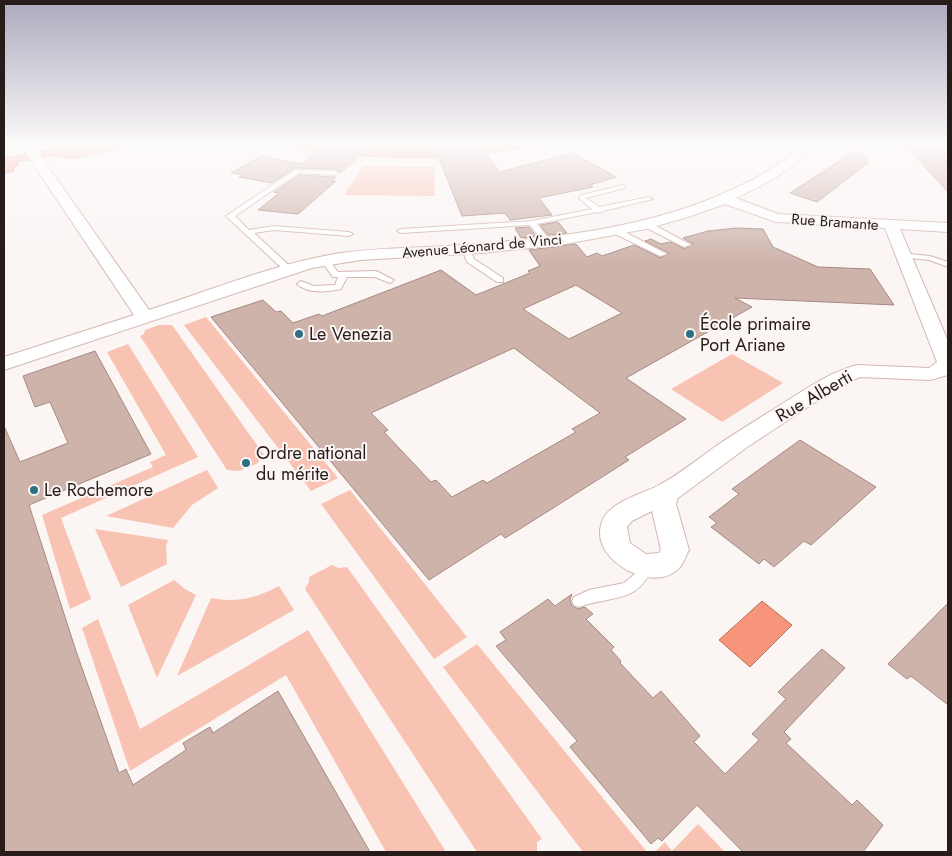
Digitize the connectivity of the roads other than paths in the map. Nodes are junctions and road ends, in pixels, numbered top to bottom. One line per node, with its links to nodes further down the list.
1 (52, 184): 27 (street)
2 (278, 184): 14 (lane)
3 (754, 184): 6 (street, Avenue Léonard de Vinci)
4 (623, 187): 7 (lane)
5 (649, 199): 7 (lane)
6 (725, 199): 9 (street, Avenue Léonard de Vinci); 10 (street, Rue Bramante)
7 (600, 211): 8 (lane)
8 (532, 223): 13 (lane); 16 (lane)
9 (644, 224): 12 (street, Avenue Léonard de Vinci); 17 (lane)
10 (891, 225): 11 (street, Rue Bramante); 20 (street, Rue Alberti)
11 (948, 227)
12 (614, 230): 16 (street, Avenue Léonard de Vinci); 19 (lane)
13 (401, 231)
14 (248, 232): 15 (lane); 24 (lane)
15 (350, 234)
16 (547, 241): 18 (street, Avenue Léonard de Vinci)
17 (687, 245)
18 (466, 249): 21 (street, Avenue Léonard de Vinci); 26 (lane)
19 (663, 254)
20 (904, 255): 22 (lane); 28 (street, Rue Alberti)
21 (325, 261): 23 (lane); 24 (street, Avenue Léonard de Vinci)
22 (948, 265)
23 (343, 276): 24 (lane); 25 (lane)
24 (295, 277): 27 (street, Avenue Léonard de Vinci)
25 (390, 280)
26 (500, 280)
27 (145, 317): 29 (street, Avenue Léonard de Vinci)
28 (944, 344): 30 (street, Rue Alberti)
29 (4, 364)
30 (670, 491): 31 (street); 31 (street, Rue Alberti)
31 (646, 566): 32 (lane)
32 (579, 601)

